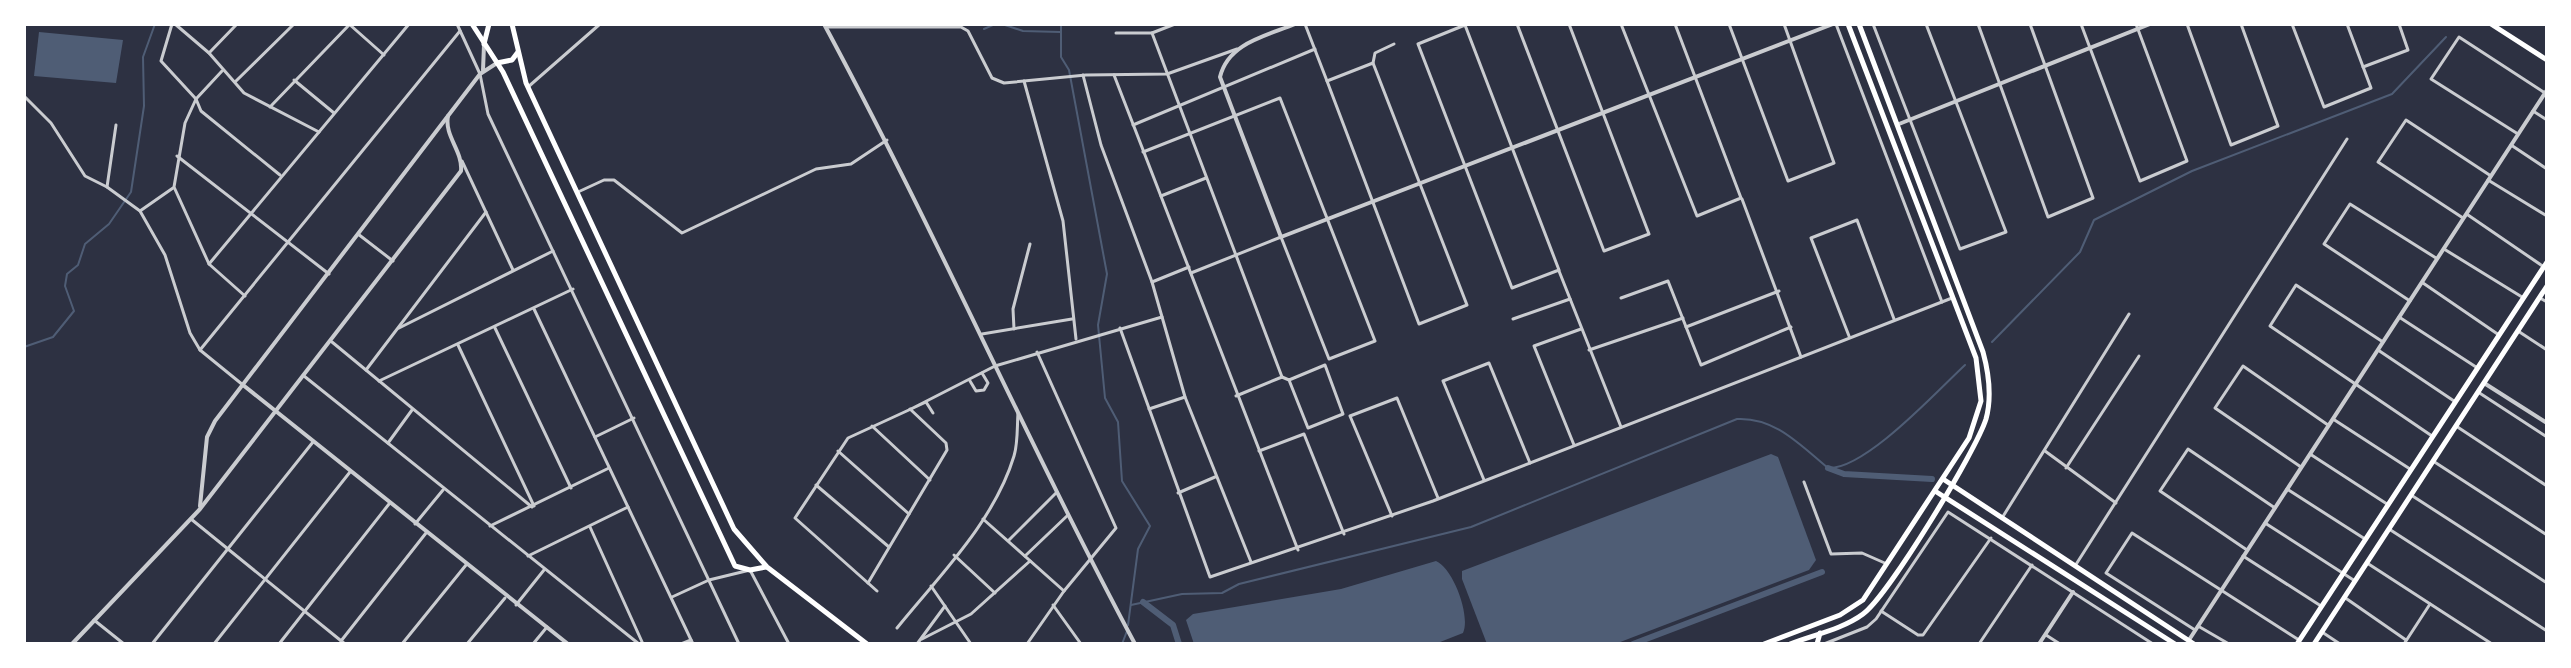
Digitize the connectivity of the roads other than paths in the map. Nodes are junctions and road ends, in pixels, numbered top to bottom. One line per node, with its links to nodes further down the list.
1 (174, 24): 47 (street); 71 (street)
2 (235, 24): 47 (street)
3 (294, 24): 64 (street)
4 (349, 24): 48 (street); 61 (street)
5 (409, 24): 48 (street)
6 (457, 24): 37 (street)
7 (472, 24): 42 (main road)
8 (489, 24): 42 (main road)
9 (600, 24): 66 (street)
10 (1175, 24): 39 (street)
11 (1295, 24): 43 (street)
12 (1305, 24): 44 (street)
13 (1517, 24): 87 (street)
14 (1569, 24): 76 (street)
15 (1621, 24): 69 (street)
16 (1675, 24): 60 (street)
17 (1729, 24): 49 (street)
18 (1784, 24): 40 (street)
19 (1834, 24): 40 (street); 146 (street)
20 (1848, 24): 141 (main road)
21 (1859, 24): 82 (main road)
22 (1873, 24): 80 (street)
23 (1926, 24): 72 (street)
24 (1978, 24): 65 (street)
25 (2030, 24): 53 (street)
26 (2081, 24): 45 (street)
27 (2150, 24): 36 (street)
28 (2187, 24): 29 (street)
29 (2241, 24)
30 (2292, 24): 54 (street)
31 (2347, 24): 54 (street)
32 (2399, 24): 54 (street)
33 (2491, 24): 50 (main road)
34 (512, 25): 46 (main road)
35 (825, 25): 62 (street); 92 (street)
36 (2137, 26): 45 (street); 45 (street)
37 (460, 31): 56 (street); 120 (street)
38 (1116, 33): 39 (street)
39 (1152, 33): 57 (street)
40 (1790, 40): 49 (street); 49 (street)
41 (1394, 44): 52 (street)
42 (484, 45): 51 (main road); 56 (street)
43 (1237, 49): 57 (street); 67 (street)
44 (1315, 49): 63 (street); 67 (street)
45 (2090, 49): 53 (street)
46 (519, 51): 51 (main road); 66 (main road)
47 (209, 53): 55 (street)
48 (384, 55): 77 (street)
49 (1741, 59): 60 (street)
50 (2547, 60)
51 (497, 63): 56 (street); 293 (main road)
52 (1373, 63): 63 (street); 105 (street)
53 (2047, 66): 65 (street); 65 (street)
54 (2363, 67)
55 (222, 71): 64 (street); 71 (street)
56 (481, 72): 78 (street); 123 (street)
57 (1167, 74): 59 (street); 74 (street)
58 (1083, 75): 59 (street); 62 (street); 134 (street)
59 (1114, 75): 84 (street)
60 (1695, 76): 69 (street); 110 (street)
61 (293, 79): 73 (street); 77 (street)
62 (1024, 81): 155 (street)
63 (1327, 81): 111 (street)
64 (235, 82): 73 (street)
65 (2001, 84): 72 (street)
66 (528, 87): 108 (main road)
67 (1222, 88): 74 (street); 79 (street)
68 (2546, 92): 75 (street); 90 (street)
69 (1649, 94): 76 (street); 110 (street)
70 (24, 96): 106 (street)
71 (196, 99): 96 (street); 101 (street)
72 (1956, 101): 80 (street); 80 (street)
73 (270, 107): 88 (street)
74 (1179, 107): 84 (street); 89 (street)
75 (2533, 111): 81 (street); 90 (street)
76 (1602, 112): 87 (street); 87 (street)
77 (334, 113): 88 (street)
78 (448, 116): 85 (street); 86 (street)
79 (1234, 116): 89 (street); 117 (street); 119 (street)
80 (1910, 119): 82 (street)
81 (2547, 120)
82 (1899, 124): 178 (main road)
83 (116, 125): 106 (street)
84 (1133, 125): 95 (street)
85 (439, 128): 86 (street); 118 (street)
86 (448, 130): 97 (street)
87 (1557, 130): 94 (street)
88 (319, 132): 101 (street)
89 (1189, 134): 95 (street); 102 (street)
90 (2518, 134): 93 (street)
91 (2347, 139): 246 (street)
92 (887, 140): 108 (street); 166 (street)
93 (2511, 145): 99 (street); 103 (street)
94 (1511, 148): 98 (street); 98 (street); 131 (street)
95 (1143, 152): 109 (street)
96 (177, 156): 107 (street); 113 (street)
97 (461, 159): 100 (street); 104 (street)
98 (1464, 166): 105 (street); 131 (street)
99 (2547, 169)
100 (458, 174): 104 (street); 126 (street)
101 (280, 175): 113 (street)
102 (1206, 178): 109 (street); 124 (street)
103 (2490, 178): 115 (street); 115 (street); 116 (street)
104 (470, 179): 114 (street)
105 (1420, 183): 111 (street); 111 (street)
106 (107, 187): 112 (street)
107 (174, 187): 112 (street); 127 (street)
108 (578, 192): 278 (main road)
109 (1160, 197): 129 (street)
110 (1741, 198): 138 (street)
111 (1372, 201): 117 (street)
112 (140, 211): 173 (street)
113 (250, 211): 120 (street); 127 (street)
114 (486, 212): 130 (street); 164 (street)
115 (2465, 216): 122 (street); 128 (street)
116 (2547, 216)
117 (1327, 219): 119 (street); 119 (street)
118 (358, 234): 126 (street); 133 (street)
119 (1281, 237): 124 (street)
120 (289, 243): 133 (street); 139 (street)
121 (1030, 244): 162 (street)
122 (2444, 249): 125 (street); 142 (street)
123 (553, 251): 130 (street); 137 (street)
124 (1235, 255): 132 (street); 187 (street)
125 (2437, 259): 135 (street); 145 (street)
126 (393, 261): 170 (street)
127 (209, 264): 139 (street)
128 (2546, 264): 142 (main road)
129 (1189, 267): 132 (street); 134 (street)
130 (513, 270): 164 (street)
131 (1559, 270): 144 (street)
132 (1191, 273): 195 (street)
133 (329, 274): 192 (street)
134 (1152, 282): 151 (street)
135 (2422, 282): 145 (street); 167 (street)
136 (2547, 286): 143 (main road)
137 (573, 289): 148 (street); 205 (street)
138 (1779, 291): 158 (street); 159 (street)
139 (245, 296): 173 (street)
140 (1621, 298): 153 (street)
141 (1952, 298): 146 (street); 181 (main road)
142 (2524, 298): 149 (main road)
143 (2540, 298): 147 (street); 154 (main road)
144 (1570, 299): 156 (street); 163 (street)
145 (2410, 301): 152 (street)
146 (1942, 302): 157 (street)
147 (2547, 302)
148 (534, 309): 160 (street); 212 (street)
149 (2516, 310): 154 (main road); 167 (main road)
150 (2129, 314): 219 (street)
151 (1162, 317): 161 (street); 196 (street)
152 (2399, 317): 171 (street); 183 (street)
153 (1683, 318): 158 (street); 174 (street)
154 (2526, 318): 165 (main road)
155 (1072, 319): 162 (street); 169 (street)
156 (1513, 319)
157 (1894, 319): 168 (street); 168 (street)
158 (1686, 327): 159 (street)
159 (1791, 327): 180 (street)
160 (495, 328): 172 (street); 237 (street)
161 (1120, 328): 169 (street); 200 (street)
162 (1014, 329): 166 (street)
163 (1581, 329): 174 (street); 217 (street)
164 (395, 330): 184 (street)
165 (2518, 331): 176 (street); 191 (main road)
166 (982, 334): 182 (street)
167 (2499, 335): 183 (main road)
168 (1849, 336): 180 (street)
169 (1076, 341): 177 (street)
170 (332, 342): 184 (street); 186 (street)
171 (2383, 342): 175 (street); 193 (street)
172 (458, 345): 190 (street); 249 (street)
173 (200, 350): 192 (street)
174 (1589, 350): 211 (street)
175 (2378, 350): 193 (street); 198 (street)
176 (2547, 350)
177 (1037, 352): 182 (street); 283 (street)
178 (1983, 352): 181 (main road); 235 (main road)
179 (2139, 356): 226 (street)
180 (1801, 357): 211 (street)
181 (1976, 358): 230 (main road)
182 (995, 366): 185 (street); 204 (street)
183 (2478, 368): 198 (main road)
184 (366, 370): 190 (street)
185 (982, 373): 188 (street); 188 (street)
186 (304, 376): 202 (street); 216 (street)
187 (1282, 377): 189 (street); 195 (street)
188 (970, 379): 197 (street)
189 (1289, 380): 189 (street)
190 (379, 381): 201 (street)
191 (2484, 383): 194 (main road); 207 (street)
192 (243, 385): 202 (street); 252 (street)
193 (2355, 385): 206 (street); 213 (street)
194 (2478, 392): 210 (main road); 214 (street)
195 (1236, 396): 220 (street)
196 (1185, 397): 200 (street); 229 (street)
197 (926, 402): 199 (street); 203 (street)
198 (2456, 402): 213 (main road)
199 (911, 409): 209 (street); 231 (street)
200 (1149, 409): 242 (street)
201 (412, 410): 216 (street); 249 (street)
202 (276, 412): 215 (street); 252 (street)
203 (933, 413)
204 (1018, 413): 241 (street); 259 (street)
205 (634, 418): 212 (street); 296 (street)
206 (2333, 419): 208 (street); 227 (street)
207 (2547, 423)
208 (2328, 425): 221 (street); 224 (street)
209 (872, 426): 218 (street); 231 (street)
210 (2456, 426): 222 (main road); 236 (street)
211 (1621, 427): 217 (street)
212 (595, 437): 225 (street)
213 (2432, 437): 227 (main road)
214 (2547, 437)
215 (313, 442): 228 (street); 277 (street)
216 (388, 444): 238 (street)
217 (1574, 445): 223 (street)
218 (838, 451): 234 (street); 254 (street)
219 (2045, 451): 226 (street); 257 (street)
220 (1257, 452): 267 (street); 275 (street)
221 (2310, 454): 224 (street); 248 (street)
222 (2433, 461): 243 (main road); 268 (street)
223 (1530, 463): 232 (street); 232 (street)
224 (2301, 467): 239 (street)
225 (609, 468): 237 (street); 250 (street)
226 (2066, 468): 246 (street)
227 (2411, 470): 248 (main road)
228 (350, 472): 247 (street); 299 (street)
229 (1215, 477): 242 (street); 285 (street)
230 (1943, 479): 235 (main road); 240 (main road)
231 (930, 480): 254 (street)
232 (1484, 480): 245 (street)
233 (1804, 482): 288 (street)
234 (815, 484): 274 (street); 300 (street)
235 (1953, 486): 244 (main road); 257 (main road)
236 (2547, 486)
237 (571, 488): 249 (street)
238 (444, 489): 262 (street); 263 (street)
239 (2287, 489): 251 (street); 271 (street)
240 (1935, 491): 244 (main road); 288 (main road)
241 (1057, 492): 255 (street); 272 (street)
242 (1178, 493): 285 (street)
243 (2411, 495): 265 (main road); 301 (street)
244 (1946, 497): 253 (main road); 324 (main road)
245 (1438, 498): 256 (street); 256 (street)
246 (2116, 503): 290 (street)
247 (389, 504): 262 (street); 317 (street)
248 (2388, 504): 271 (main road)
249 (533, 506): 263 (street)
250 (628, 507): 264 (street); 308 (street)
251 (2275, 508): 261 (street); 276 (street)
252 (200, 509): 258 (street)
253 (1972, 513): 260 (street); 269 (main road)
254 (909, 514): 274 (street)
255 (1068, 515): 281 (street); 283 (street)
256 (1392, 516): 267 (street)
257 (2002, 518): 290 (main road)
258 (191, 519): 277 (street); 318 (street)
259 (983, 519): 272 (street); 279 (street)
260 (1966, 523): 270 (street); 316 (street)
261 (2265, 523): 276 (street); 295 (street)
262 (415, 524): 266 (street)
263 (489, 526): 280 (street)
264 (590, 527): 280 (street); 342 (street)
265 (2389, 529): 286 (main road); 323 (street)
266 (426, 533): 287 (street); 332 (street)
267 (1344, 534): 275 (street)
268 (2547, 535)
269 (2009, 536): 273 (street); 294 (main road)
270 (1991, 538): 273 (street); 316 (street)
271 (2366, 539): 295 (main road)
272 (1008, 541): 281 (street)
273 (2003, 546): 289 (street)
274 (889, 547): 300 (street)
275 (1298, 550): 285 (street)
276 (2247, 550): 282 (street)
277 (229, 551): 299 (street); 335 (street)
278 (752, 554): 291 (main road); 293 (main road)
279 (954, 555): 302 (street); 307 (street)
280 (528, 556): 292 (street)
281 (1025, 556): 284 (street)
282 (2243, 556): 303 (street); 315 (street)
283 (1090, 560): 305 (street); 351 (street)
284 (1030, 561): 305 (street); 307 (street)
285 (1252, 563)
286 (2367, 563): 298 (main road); 311 (street)
287 (466, 565): 310 (street); 338 (street)
288 (1887, 565): 352 (main road)
289 (2032, 565): 297 (street); 356 (street)
290 (2075, 566): 329 (main road)
291 (767, 567): 293 (main road); 346 (main road)
292 (544, 570): 312 (street); 342 (street)
293 (750, 570): 296 (street); 345 (street)
294 (2062, 570): 297 (street); 360 (main road)
295 (2343, 573): 298 (street); 315 (main road)
296 (709, 580): 308 (street); 344 (street)
297 (2056, 580): 306 (street)
298 (2355, 581): 309 (main road)
299 (266, 582): 317 (street); 336 (street)
300 (868, 583): 304 (street)
301 (2547, 583)
302 (931, 586): 314 (street); 321 (street)
303 (2221, 590): 322 (street); 322 (street); 330 (street)
304 (877, 591)
305 (1064, 591): 313 (street)
306 (2073, 592): 326 (street); 359 (street)
307 (995, 593): 319 (street)
308 (672, 597): 328 (street)
309 (2344, 597): 325 (main road); 331 (street)
310 (505, 598): 312 (street); 339 (street)
311 (2430, 604): 331 (street); 364 (street)
312 (516, 605): 320 (street)
313 (1053, 605): 349 (street); 350 (street)
314 (945, 606): 319 (street); 327 (street)
315 (2322, 606): 330 (main road)
316 (1881, 611): 355 (street)
317 (305, 613): 332 (street); 337 (street)
318 (94, 620): 333 (street); 334 (street)
319 (955, 623): 327 (street); 348 (street)
320 (547, 627): 340 (street); 341 (street)
321 (897, 628)
322 (2196, 628): 329 (street); 361 (street)
323 (2547, 631)
324 (1821, 632): 353 (main road); 354 (main road)
325 (2322, 632): 362 (main road); 363 (street)
326 (2045, 635): 357 (street); 358 (street)
327 (922, 639): 347 (street)
328 (692, 642): 343 (street)
329 (2191, 642)
330 (2298, 642)
331 (2405, 642)
332 (343, 643)
333 (72, 644)
334 (124, 644)
335 (152, 644)
336 (214, 644)
337 (279, 644)
338 (402, 644)
339 (467, 644)
340 (533, 644)
341 (568, 644)
342 (641, 644)
343 (681, 644)
344 (739, 644)
345 (789, 644)
346 (867, 644)
347 (917, 644)
348 (971, 644)
349 (1027, 644)
350 (1081, 644)
351 (1135, 644)
352 (1764, 644)
353 (1790, 644)
354 (1817, 644)
355 (1824, 644)
356 (1979, 644)
357 (2039, 644)
358 (2060, 644)
359 (2153, 644)
360 (2175, 644)
361 (2229, 644)
362 (2314, 644)
363 (2340, 644)
364 (2492, 644)

